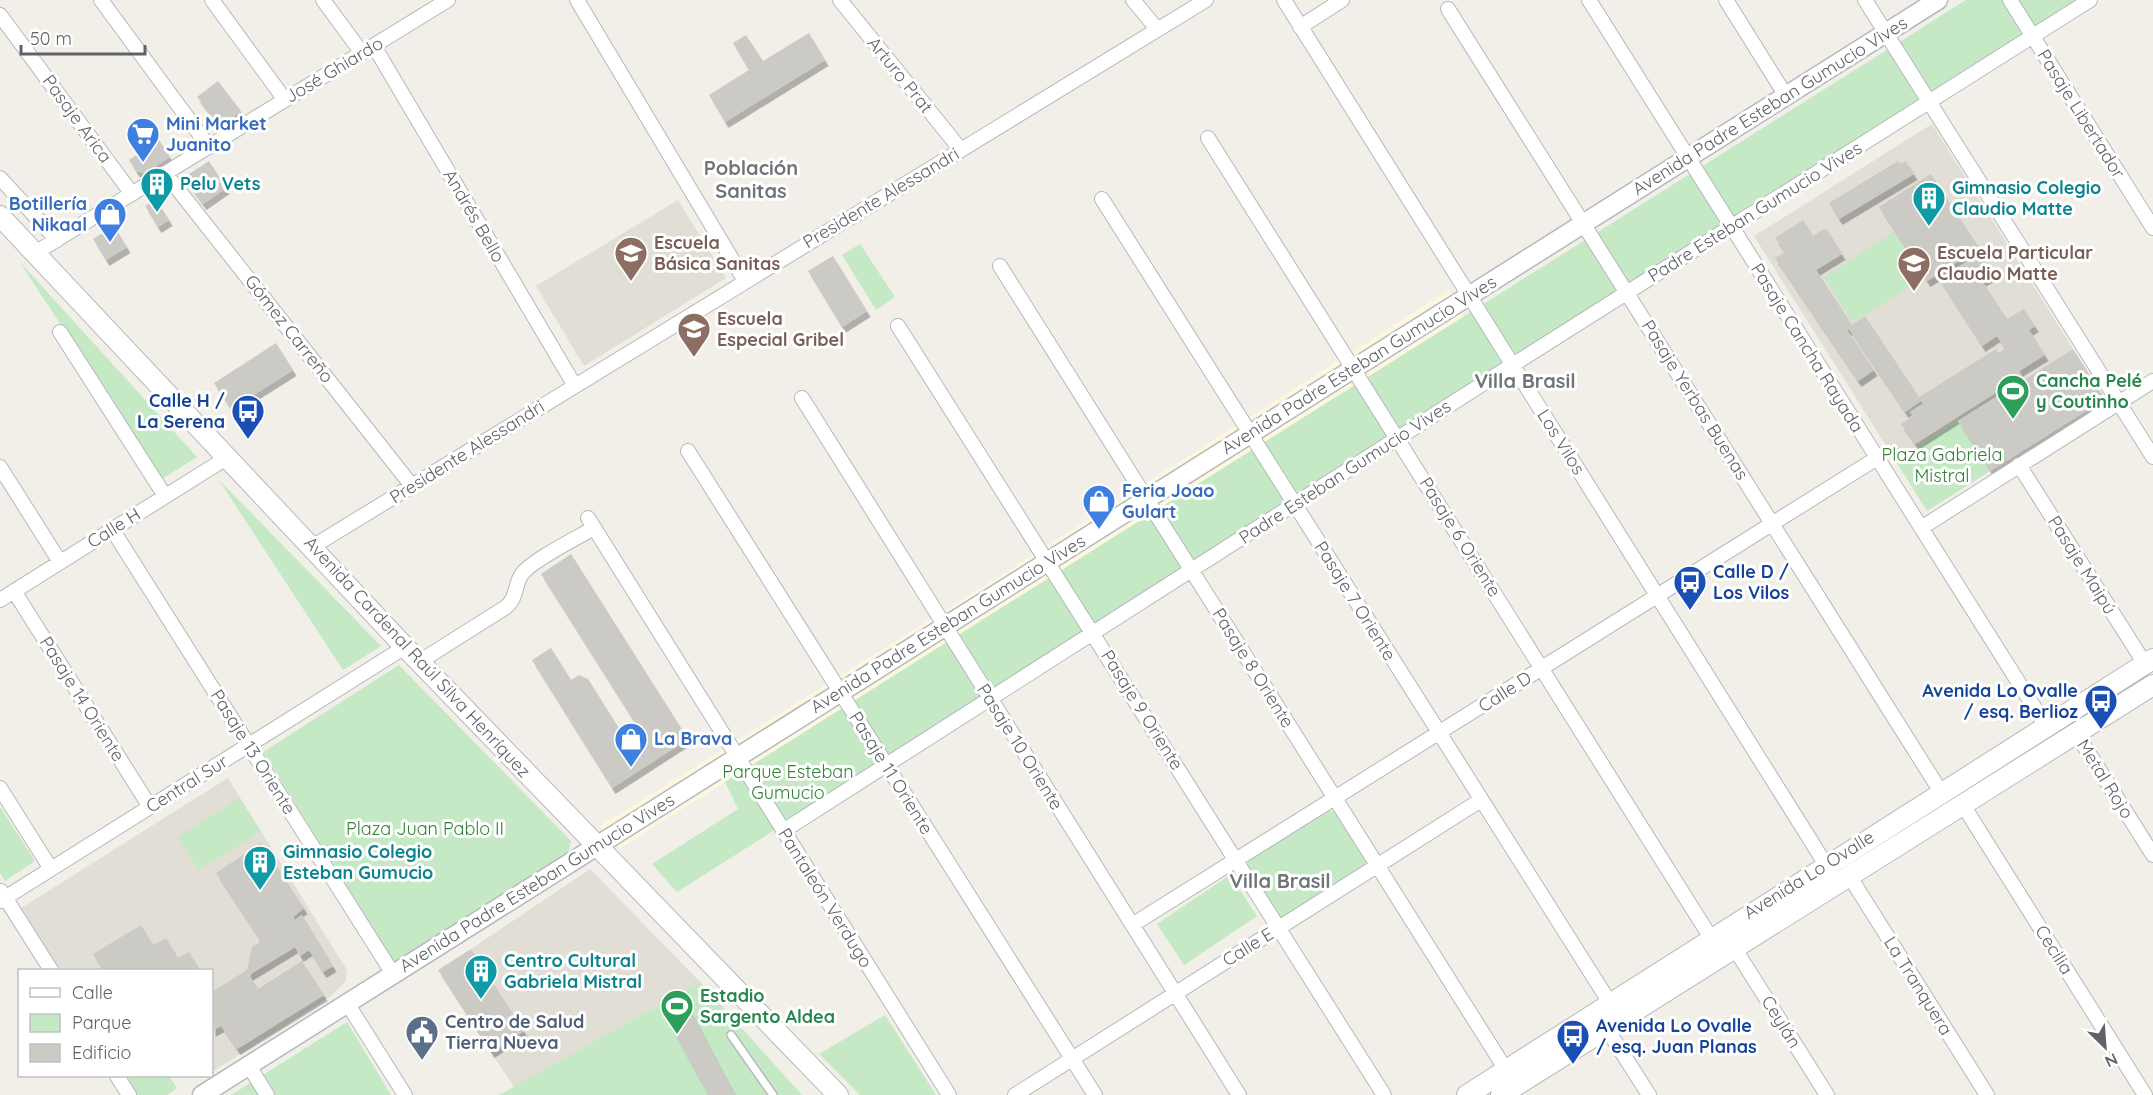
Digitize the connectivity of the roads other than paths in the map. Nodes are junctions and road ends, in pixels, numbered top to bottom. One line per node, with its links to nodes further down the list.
1 (101, 0): 28 (street)
2 (212, 0): 25 (street)
3 (323, 0): 23 (street, Andrés Bello)
4 (577, 0): 42 (street)
5 (840, 0): 29 (street, Arturo Prat)
6 (1133, 0): 20 (street)
7 (1206, 0): 20 (street, Presidente Alessandri)
8 (1284, 0): 19 (street, Los Vilos)
9 (1342, 0): 19 (street)
10 (1589, 0): 30 (street, Pasaje Cancha Rayada)
11 (1726, 0): 24 (street)
12 (1864, 0): 21 (street)
13 (1938, 0): 21 (street, Avenida Padre Esteban Gumucio Vives)
14 (2010, 0): 22 (street, Pasaje Libertador)
15 (2091, 0): 22 (street, Padre Esteban Gumucio Vives)
16 (441, 2): 23 (street, José Ghiardo)
17 (1448, 9): 36 (street, Pasaje Yerbas Buenas)
18 (0, 15): 33 (street, Pasaje Arica)
19 (1300, 27): 44 (street, Los Vilos)
20 (1157, 29): 29 (street, Presidente Alessandri)
21 (1885, 33): 24 (street, Avenida Padre Esteban Gumucio Vives); 26 (street)
22 (2033, 37): 26 (street, Padre Esteban Gumucio Vives); 38 (street, Pasaje Libertador)
23 (368, 50): 25 (street, José Ghiardo); 50 (street, Andrés Bello)
24 (1786, 96): 30 (street, Avenida Padre Esteban Gumucio Vives)
25 (285, 100): 28 (street, José Ghiardo)
26 (1929, 102): 37 (street, Padre Esteban Gumucio Vives); 52 (street)
27 (1208, 138): 48 (street, Pasaje 6 Oriente)
28 (209, 147): 31 (street, José Ghiardo)
29 (961, 150): 42 (street, Presidente Alessandri)
30 (1687, 158): 36 (street, Avenida Padre Esteban Gumucio Vives); 37 (street, Pasaje Cancha Rayada)
31 (165, 173): 33 (street, José Ghiardo); 61 (street, Gómez Carreño)
32 (0, 178): 39 (street)
33 (132, 194): 39 (street, José Ghiardo)
34 (1102, 199): 53 (street, Pasaje 7 Oriente)
35 (3, 224): 40 (main road, Avenida Cardenal Raúl Silva Henríquez)
36 (1584, 224): 43 (street, Pasaje Yerbas Buenas); 44 (street, Avenida Padre Esteban Gumucio Vives)
37 (1731, 227): 43 (street, Padre Esteban Gumucio Vives); 58 (street, Pasaje Cancha Rayada)
38 (2153, 228)
39 (57, 240): 40 (street, José Ghiardo)
40 (35, 253): 56 (main road, Avenida Cardenal Raúl Silva Henríquez)
41 (1000, 266): 63 (street, Pasaje 8 Oriente)
42 (745, 281): 50 (street, Presidente Alessandri)
43 (1627, 292): 47 (street, Padre Esteban Gumucio Vives); 65 (street, Pasaje Yerbas Buenas)
44 (1468, 296): 47 (street, Los Vilos); 48 (street, Avenida Padre Esteban Gumucio Vives)
45 (898, 326): 69 (street, Pasaje 9 Oriente)
46 (60, 332): 62 (street)
47 (1512, 365): 54 (street, Padre Esteban Gumucio Vives); 73 (street, Los Vilos)
48 (1354, 368): 53 (street, Avenida Padre Esteban Gumucio Vives); 54 (street, Pasaje 6 Oriente)
49 (2153, 381): 52 (street)
50 (575, 386): 61 (street, Presidente Alessandri)
51 (802, 398): 75 (street, Pasaje 10 Oriente)
52 (2118, 402): 57 (street); 59 (street)
53 (1250, 434): 63 (street, Avenida Padre Esteban Gumucio Vives); 64 (street, Pasaje 7 Oriente)
54 (1398, 438): 64 (street, Padre Esteban Gumucio Vives); 80 (street, Pasaje 6 Oriente)
55 (688, 451): 82 (street, Pasaje 11 Oriente)
56 (228, 457): 62 (street, Calle H); 68 (main road, Avenida Cardenal Raúl Silva Henríquez)
57 (2153, 457)
58 (1877, 458): 65 (street, Calle D); 66 (street, Pasaje Cancha Rayada)
59 (2019, 465): 66 (street); 78 (street, Pasaje Maipú)
60 (0, 466): 70 (street)
61 (412, 486): 68 (street, Presidente Alessandri)
62 (165, 496): 67 (street, Calle H)
63 (1147, 499): 69 (street, Avenida Padre Esteban Gumucio Vives); 71 (street, Pasaje 8 Oriente)
64 (1294, 505): 71 (street, Padre Esteban Gumucio Vives); 86 (street, Pasaje 7 Oriente)
65 (1773, 524): 73 (street, Calle D); 91 (street, Pasaje Yerbas Buenas)
66 (1921, 528): 84 (street, Pasaje Cancha Rayada)
67 (112, 529): 70 (street, Calle H); 87 (street, Pasaje 13 Oriente)
68 (312, 547): 77 (main road, Avenida Cardenal Raúl Silva Henríquez)
69 (1048, 561): 75 (street, Avenida Padre Esteban Gumucio Vives); 76 (street, Pasaje 9 Oriente)
70 (60, 562): 72 (street, Calle H)
71 (1192, 570): 76 (street, Padre Esteban Gumucio Vives); 92 (street, Pasaje 8 Oriente)
72 (14, 591): 74 (street, Calle H); 95 (street, Pasaje 14 Oriente)
73 (1657, 594): 80 (street, Calle D); 100 (street, Los Vilos)
74 (0, 600)
75 (944, 626): 82 (street, Avenida Padre Esteban Gumucio Vives); 83 (street, Pasaje 10 Oriente)
76 (1093, 633): 83 (street, Padre Esteban Gumucio Vives); 99 (street, Pasaje 9 Oriente)
77 (405, 647): 79 (main road, Avenida Cardenal Raúl Silva Henríquez); 87 (street, Central Sur)
78 (2149, 661): 84 (main road, Avenida Lo Ovalle)
79 (419, 662): 88 (street, Pantaleón Verdugo); 97 (main road, Avenida Cardenal Raúl Silva Henríquez)
80 (1542, 668): 86 (street, Calle D); 107 (street, Pasaje 6 Oriente)
81 (2153, 685): 85 (main road, Avenida Lo Ovalle)
82 (840, 692): 88 (street, Avenida Padre Esteban Gumucio Vives); 89 (street, Pasaje 11 Oriente)
83 (990, 699): 89 (street, Padre Esteban Gumucio Vives); 105 (street, Pasaje 10 Oriente)
84 (2046, 726): 91 (main road, Avenida Lo Ovalle)
85 (2076, 733): 94 (main road, Avenida Lo Ovalle); 98 (street, Metal Rojo)
86 (1439, 734): 92 (street, Calle D); 93 (street, Pasaje 7 Oriente)
87 (249, 745): 95 (street, Central Sur); 110 (street, Pasaje 13 Oriente)
88 (736, 757): 96 (street, Pantaleón Verdugo); 97 (street, Avenida Padre Esteban Gumucio Vives)
89 (886, 765): 96 (street, Padre Esteban Gumucio Vives); 116 (street, Pasaje 11 Oriente)
90 (0, 788): 102 (street)
91 (1941, 792): 100 (main road, Avenida Lo Ovalle)
92 (1335, 798): 99 (street, Calle D); 101 (street, Pasaje 8 Oriente)
93 (1481, 800): 101 (street, Calle E); 113 (street, Pasaje 7 Oriente)
94 (1963, 805): 103 (main road, Avenida Lo Ovalle); 136 (street, Cecilia)
95 (150, 807): 102 (street, Central Sur)
96 (783, 831): 126 (street, Pantaleón Verdugo)
97 (596, 845): 110 (street, Avenida Padre Esteban Gumucio Vives); 125 (main road, Avenida Cardenal Raúl Silva Henríquez)
98 (2153, 855)
99 (1236, 860): 105 (street, Calle D); 106 (street, Pasaje 9 Oriente)
100 (1826, 864): 103 (street, Los Vilos); 107 (main road, Avenida Lo Ovalle)
101 (1378, 866): 106 (street, Calle E); 118 (street, Pasaje 8 Oriente)
102 (51, 869): 104 (street, Central Sur)
103 (1844, 880): 108 (main road, Avenida Lo Ovalle); 135 (street, La Tranquera)
104 (2, 896): 109 (street)
105 (1132, 925): 111 (street, Pasaje 10 Oriente)
106 (1279, 928): 111 (street, Calle E); 130 (street, Pasaje 9 Oriente)
107 (1711, 938): 113 (main road, Avenida Lo Ovalle)
108 (1735, 949): 114 (main road, Avenida Lo Ovalle); 134 (street, Ceylán)
109 (50, 969)
110 (393, 974): 112 (street, Avenida Padre Esteban Gumucio Vives)
111 (1176, 993): 116 (street, Calle E); 129 (street, Pasaje 10 Oriente)
112 (347, 1003): 117 (street, Avenida Padre Esteban Gumucio Vives); 123 (street)
113 (1610, 1003): 118 (main road, Avenida Lo Ovalle)
114 (1607, 1029): 132 (main road, Avenida Lo Ovalle); 133 (street)
115 (731, 1035): 124 (lane)
116 (1072, 1059): 127 (street, Calle E); 128 (street, Pasaje 11 Oriente)
117 (249, 1066): 121 (street, Avenida Padre Esteban Gumucio Vives); 122 (street)
118 (1506, 1070): 131 (main road, Avenida Lo Ovalle)
119 (118, 1077): 120 (street)
120 (129, 1095)
121 (202, 1095)
122 (267, 1095)
123 (405, 1095)
124 (773, 1095)
125 (838, 1095)
126 (949, 1095)
127 (1015, 1095)
128 (1095, 1095)
129 (1239, 1095)
130 (1384, 1095)
131 (1467, 1095)
132 (1501, 1095)
133 (1649, 1095)
134 (1827, 1095)
135 (1987, 1095)
136 (2145, 1095)

